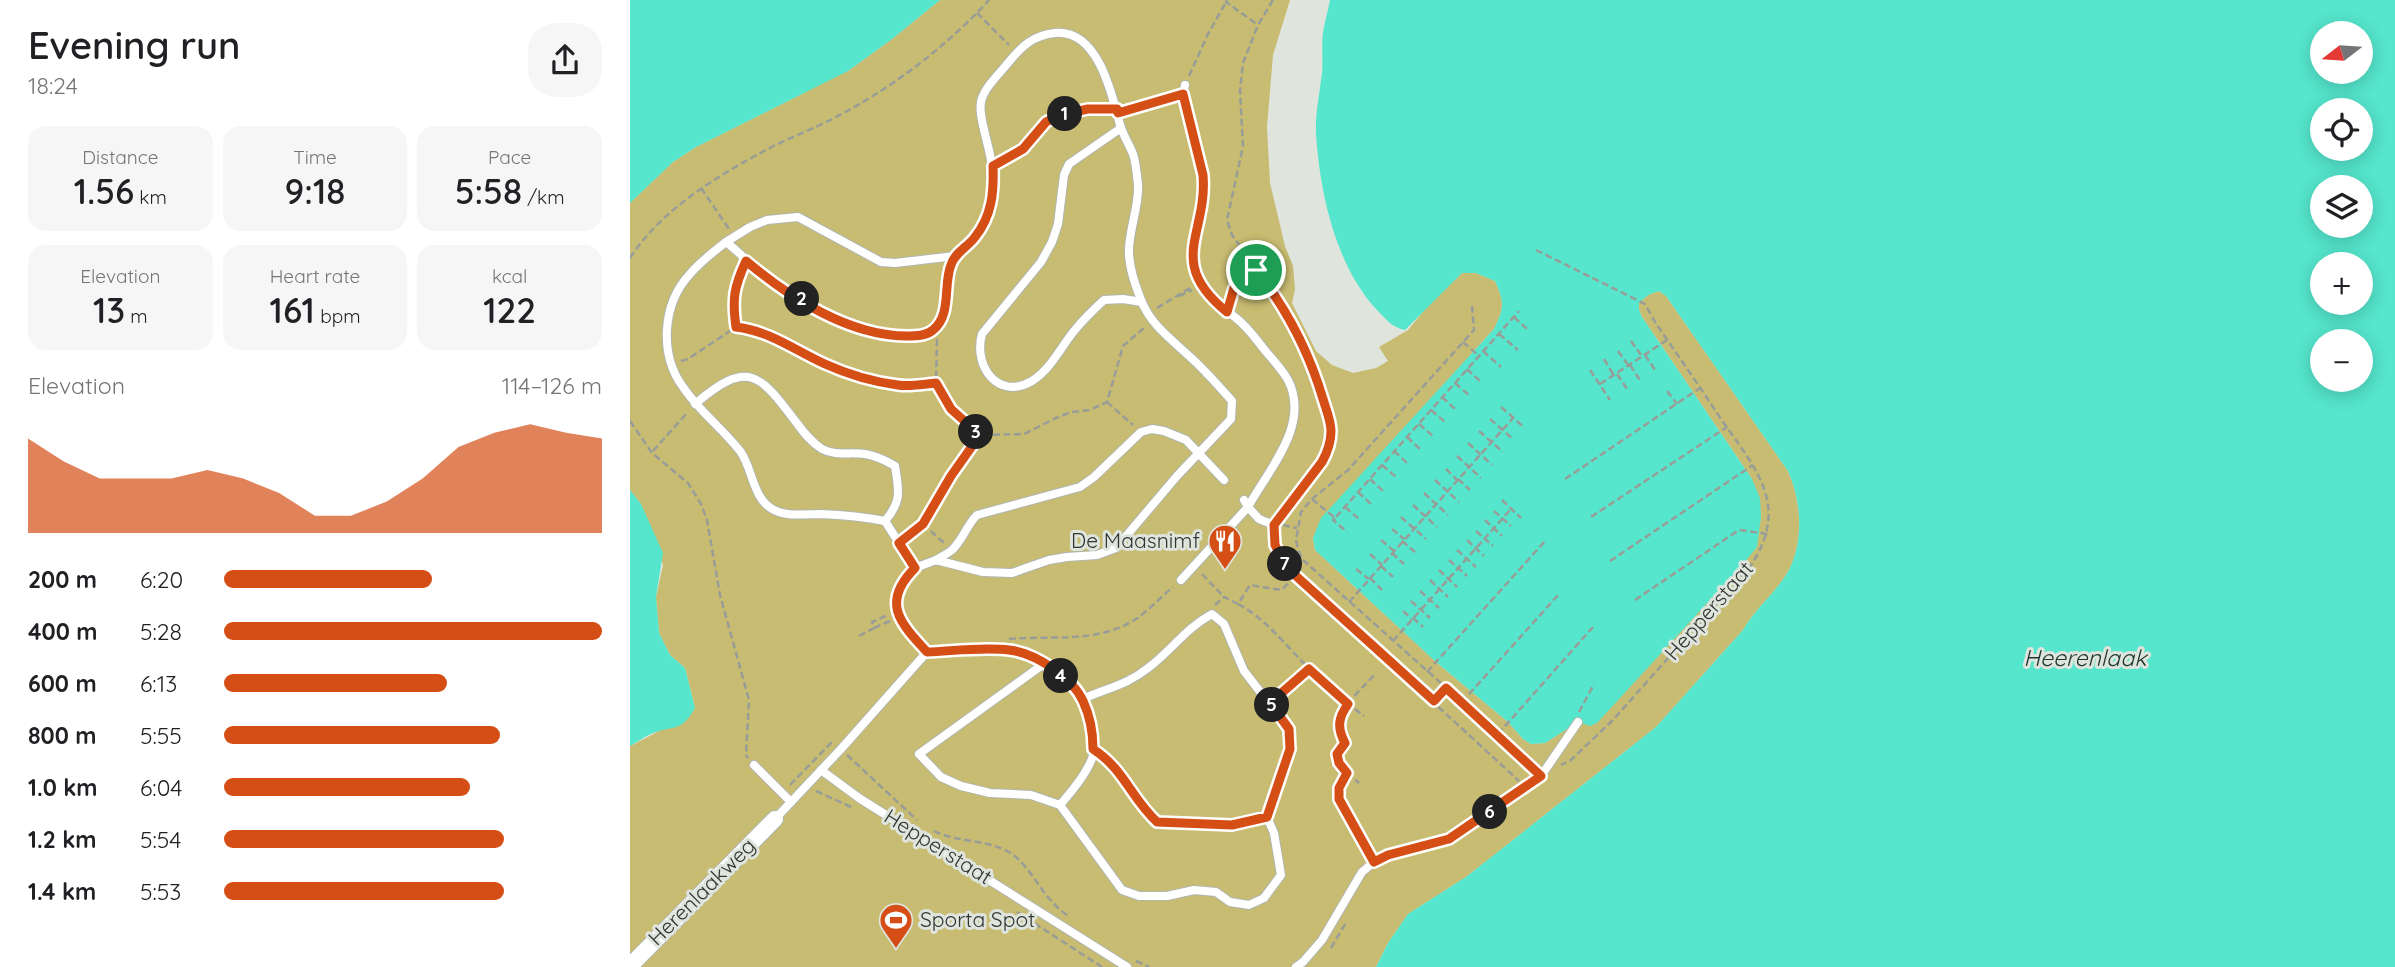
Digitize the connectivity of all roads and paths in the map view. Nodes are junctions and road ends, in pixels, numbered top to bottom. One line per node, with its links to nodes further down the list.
1 (989, 0): 4 (path)
2 (1273, 0): 5 (path)
3 (1227, 1): 5 (path); 7 (path)
4 (977, 13): 6 (path); 11 (path)
5 (1258, 25): 18 (path)
6 (1016, 53): 8 (lane); 10 (lane)
7 (1184, 90): 8 (path); 23 (lane)
8 (1117, 111): 9 (lane); 10 (path)
9 (1121, 128): 20 (lane); 20 (lane)
10 (993, 166): 15 (lane)
11 (701, 188): 12 (path); 16 (path)
12 (734, 236): 13 (lane); 15 (lane)
13 (726, 243): 17 (lane); 40 (lane)
14 (1536, 250): 31 (path)
15 (955, 256): 29 (lane)
16 (630, 258)
17 (746, 261): 27 (path); 29 (lane)
18 (1256, 270): 23 (path); 118 (path)
19 (1181, 293): 24 (path)
20 (1142, 302): 24 (lane)
21 (1472, 306): 33 (path)
22 (1520, 311): 25 (path)
23 (1227, 312): 102 (lane)
24 (1148, 313): 26 (lane)
25 (1514, 317): 28 (path); 30 (path)
26 (1153, 324): 58 (path); 82 (lane)
27 (736, 327): 40 (path); 48 (path)
28 (1527, 328)
29 (933, 330): 48 (path)
30 (1499, 334): 34 (path); 35 (path)
31 (1667, 340): 38 (path); 53 (path)
32 (1631, 341): 38 (path)
33 (1464, 342): 37 (path); 99 (path)
34 (1518, 350)
35 (1483, 351): 37 (path); 42 (path)
36 (1618, 351): 41 (path)
37 (1479, 356): 43 (path)
38 (1643, 356): 41 (path); 45 (path)
39 (1604, 359): 46 (path)
40 (670, 365): 59 (lane)
41 (1629, 365): 46 (path); 47 (path)
42 (1501, 368)
43 (1467, 369): 49 (path); 50 (path)
44 (1590, 370): 51 (path)
45 (1655, 370)
46 (1615, 374): 51 (path); 52 (path)
47 (1640, 380)
48 (936, 383): 73 (path)
49 (1455, 383): 55 (path); 56 (path)
50 (1482, 383)
51 (1600, 384): 57 (path)
52 (1627, 388)
53 (1700, 388): 60 (path); 69 (path)
54 (1667, 391): 60 (path)
55 (1470, 396)
56 (1442, 397): 62 (path); 63 (path)
57 (1610, 400)
58 (1107, 401): 72 (path); 73 (path)
59 (695, 404): 81 (path); 116 (lane); 116 (lane)
60 (1677, 404): 92 (path)
61 (1501, 407): 70 (path)
62 (1431, 410): 67 (path); 68 (path)
63 (1457, 410)
64 (1513, 418): 166 (path)
65 (1490, 419): 76 (path)
66 (630, 421): 81 (path)
67 (1445, 422)
68 (1419, 424): 74 (path); 75 (path)
69 (1727, 427): 87 (path); 110 (path)
70 (1525, 428)
71 (1479, 431): 80 (path)
72 (1141, 432): 82 (lane); 135 (lane)
73 (980, 435): 117 (path)
74 (1433, 436)
75 (1406, 438): 78 (path); 79 (path)
76 (1514, 440)
77 (1468, 443): 86 (path)
78 (1421, 450)
79 (1394, 452): 84 (path); 85 (path)
80 (1503, 452)
81 (653, 453): 201 (path)
82 (1199, 454): 93 (lane); 141 (lane)
83 (1457, 456): 90 (path)
84 (1408, 464)
85 (1382, 465): 89 (path); 91 (path)
86 (1492, 465)
87 (1753, 465): 125 (path); 143 (path)
88 (1446, 469): 95 (path)
89 (1396, 477)
90 (1481, 478)
91 (1370, 479): 96 (path); 97 (path)
92 (1565, 479)
93 (1224, 480)
94 (1435, 480): 101 (path)
95 (1470, 490)
96 (1383, 491)
97 (1358, 492): 103 (path); 105 (path)
98 (1424, 493): 108 (path)
99 (1312, 499): 111 (path); 166 (path)
100 (1502, 500): 106 (path)
101 (1458, 502)
102 (1246, 504): 118 (lane); 145 (lane)
103 (1371, 504)
104 (1413, 505): 120 (path)
105 (1345, 507): 111 (path); 114 (path)
106 (1511, 509): 112 (path); 113 (path)
107 (1494, 511): 112 (path)
108 (1448, 515)
109 (1401, 517): 128 (path)
110 (1591, 517)
111 (1335, 518): 124 (path)
112 (1502, 518): 119 (path); 122 (path)
113 (1521, 518)
114 (1359, 519)
115 (1485, 520): 122 (path)
116 (885, 521): 132 (lane)
117 (923, 524): 132 (path); 135 (path)
118 (1274, 525): 151 (lane)
119 (1511, 526)
120 (1437, 527)
121 (1392, 528): 137 (path)
122 (1494, 528): 126 (path); 127 (path)
123 (1476, 531): 127 (path)
124 (1347, 532)
125 (1768, 534): 164 (path); 204 (path, Hepperstaat)
126 (1502, 536)
127 (1484, 538): 133 (path); 134 (path)
128 (1426, 539)
129 (1467, 540): 134 (path)
130 (1546, 540): 185 (path)
131 (1381, 541): 144 (path)
132 (899, 543): 147 (lane)
133 (1493, 546)
134 (1476, 548): 139 (path); 140 (path)
135 (952, 550): 141 (lane)
136 (1457, 550): 140 (path)
137 (1415, 552)
138 (1370, 554): 153 (path)
139 (1485, 556)
140 (1466, 558): 146 (path); 148 (path)
141 (936, 560): 147 (lane)
142 (1449, 560): 148 (path)
143 (1611, 561)
144 (1404, 564)
145 (1195, 566): 155 (lane); 167 (path)
146 (1476, 567)
147 (915, 568): 170 (lane)
148 (1458, 568): 152 (path); 154 (path)
149 (1356, 569): 159 (path)
150 (1439, 570): 154 (path)
151 (1296, 576): 167 (path); 181 (lane)
152 (1466, 576)
153 (1393, 577)
154 (1448, 579): 157 (path); 158 (path)
155 (1181, 580): 179 (path)
156 (1430, 580): 158 (path)
157 (1457, 587)
158 (1439, 589): 162 (path); 163 (path)
159 (1382, 590)
160 (1420, 591): 163 (path)
161 (1559, 594): 191 (path)
162 (1448, 597)
163 (1430, 600): 168 (path); 169 (path)
164 (1635, 600)
165 (1411, 601): 169 (path)
166 (1349, 602): 180 (path)
167 (1238, 604): 184 (path)
168 (1439, 608)
169 (1421, 609): 172 (path); 173 (path)
170 (897, 611): 177 (path); 182 (lane)
171 (1403, 611): 173 (path)
172 (1430, 618)
173 (1413, 619): 175 (path); 180 (path)
174 (889, 622): 177 (path)
175 (1423, 627)
176 (1593, 627): 196 (path)
177 (874, 628): 178 (path)
178 (859, 636)
179 (1007, 639)
180 (1393, 641): 185 (path)
181 (1378, 651): 190 (path)
182 (927, 652): 183 (lane); 199 (lane)
183 (1045, 663): 189 (lane); 209 (lane)
184 (1309, 669): 192 (path); 193 (path)
185 (1427, 671): 188 (path)
186 (1375, 674): 193 (path)
187 (1594, 684): 195 (path)
188 (1446, 688): 190 (path); 191 (path)
189 (1083, 699): 192 (lane); 200 (lane)
190 (1434, 701): 207 (path)
191 (1462, 702): 196 (path)
192 (1270, 703): 211 (lane)
193 (1348, 704): 194 (path); 197 (path)
194 (1364, 716)
195 (1577, 720): 204 (lane)
196 (1497, 734): 204 (path)
197 (1345, 743): 198 (path); 203 (path)
198 (1351, 747)
199 (841, 749): 202 (lane); 213 (path)
200 (1093, 749): 209 (lane); 211 (lane)
201 (754, 765): 208 (lane)
202 (821, 770): 206 (lane); 218 (lane, Hepperstaat)
203 (1347, 773): 205 (path); 215 (path)
204 (1541, 776): 207 (lane)
205 (1359, 783)
206 (806, 786): 208 (lane); 210 (path)
207 (1525, 788): 215 (lane)
208 (791, 802): 212 (lane)
209 (1060, 805): 211 (lane)
210 (851, 807)
211 (1267, 817)
212 (775, 819): 219 (street, Herenlaakweg)
213 (921, 823)
214 (930, 829): 217 (path)
215 (1374, 862): 222 (lane)
216 (1009, 907): 220 (path)
217 (1066, 914)
218 (1130, 963): 221 (path)
219 (630, 965)
220 (1102, 967)
221 (1149, 967)
222 (1296, 967)

